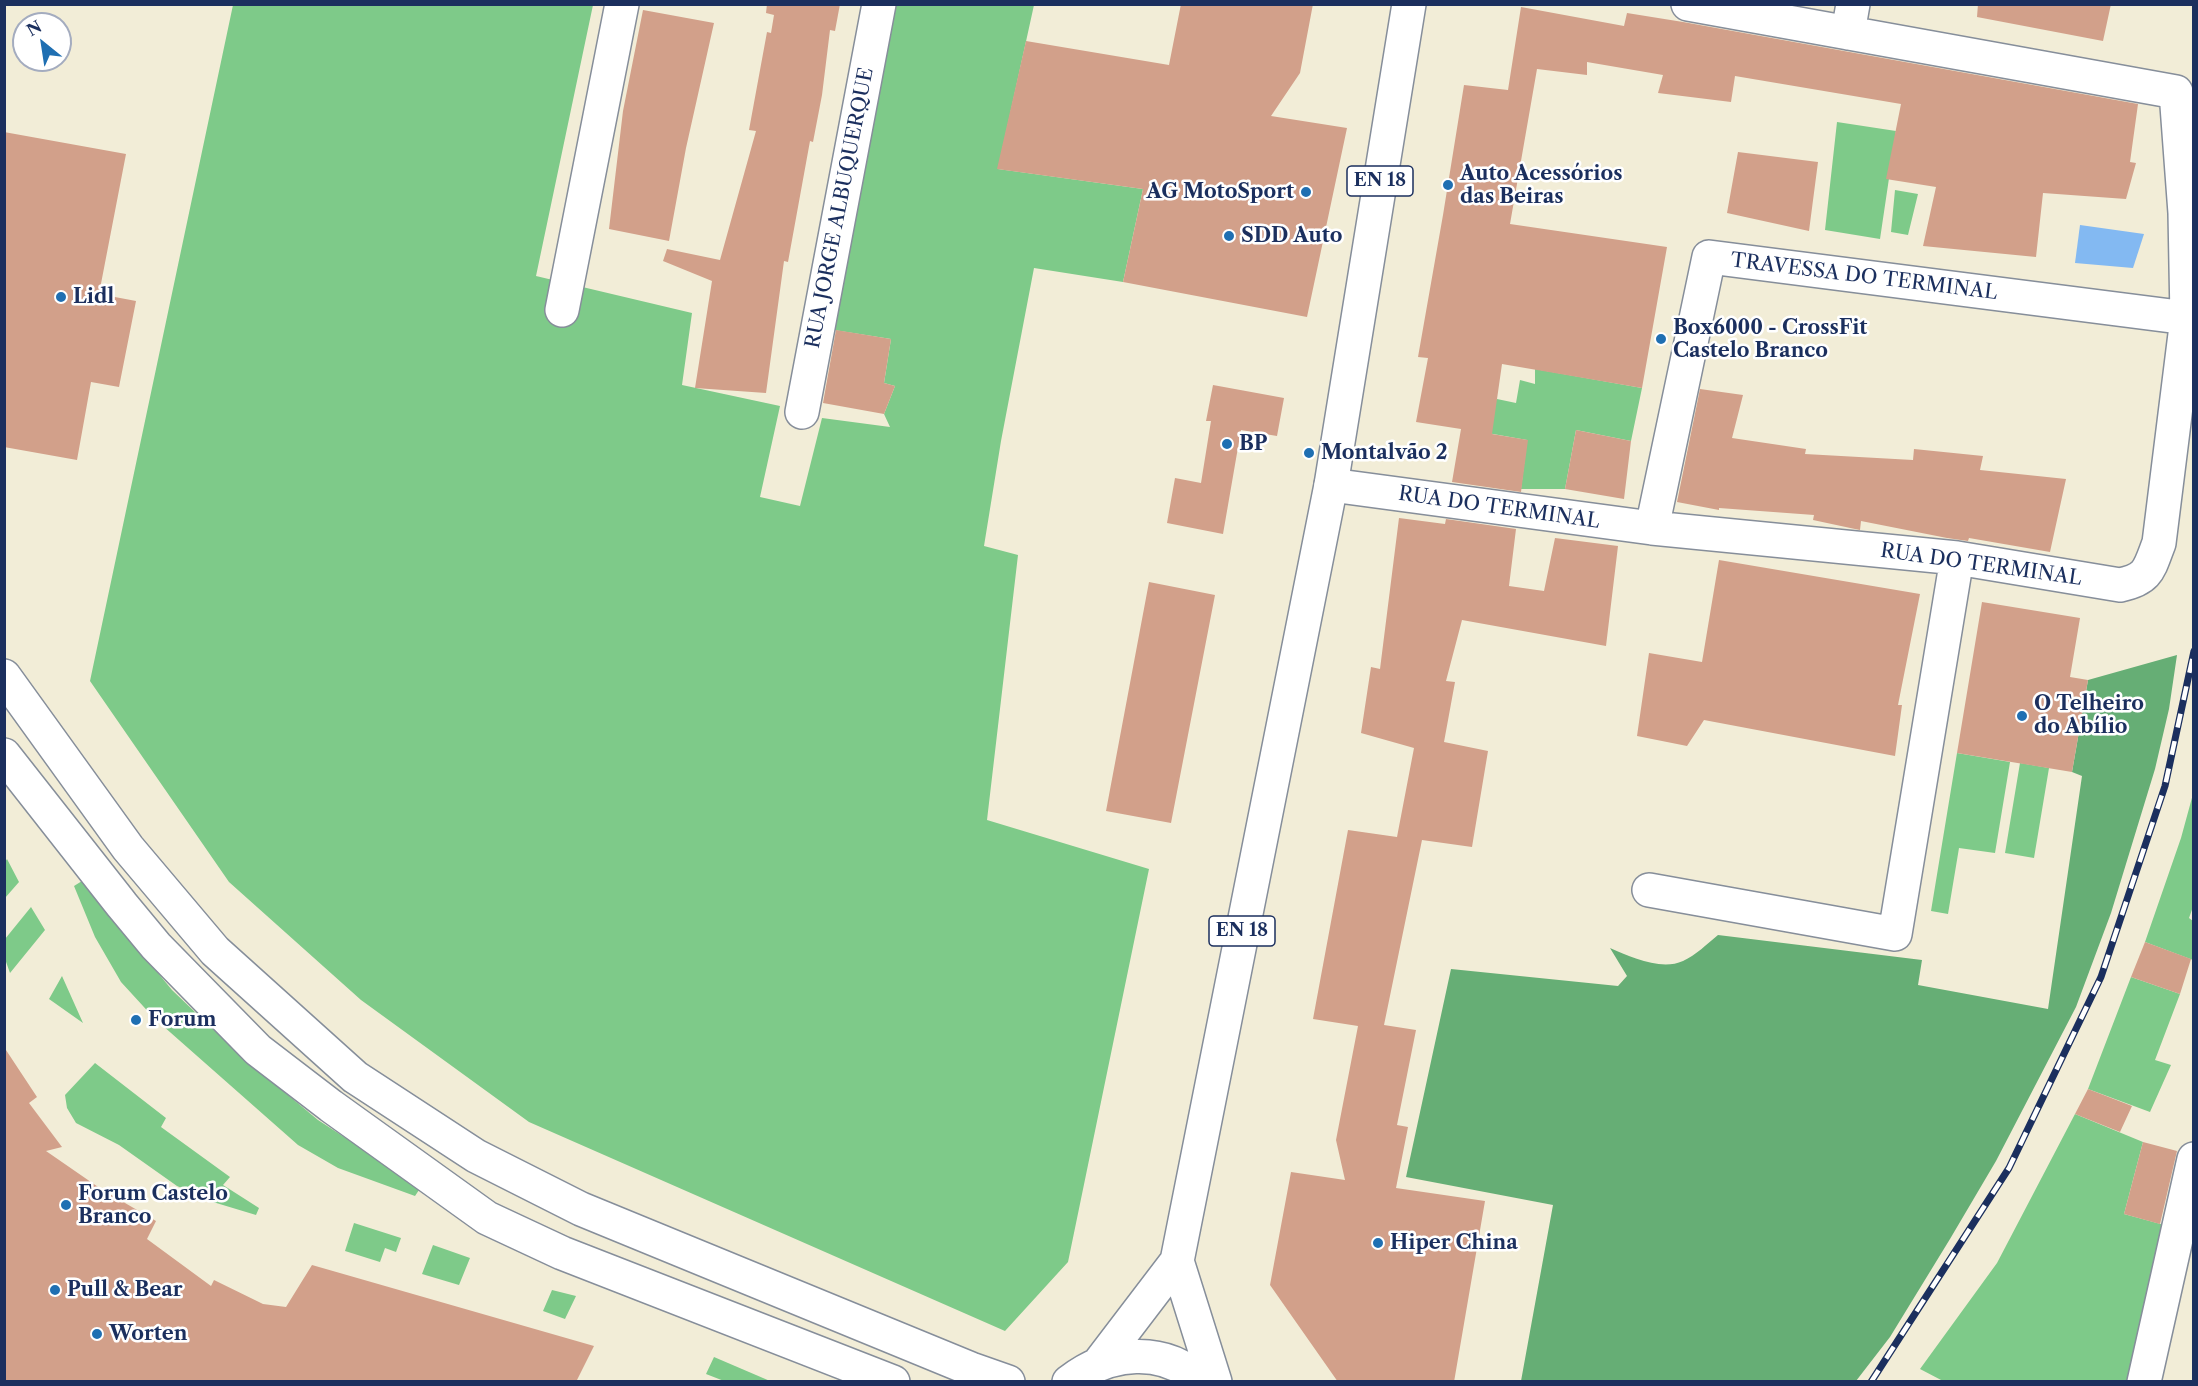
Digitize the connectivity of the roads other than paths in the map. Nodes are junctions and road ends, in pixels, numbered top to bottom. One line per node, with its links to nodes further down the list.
1 (622, 4): 6 (street)
2 (879, 4): 8 (street, RUA JORGE ALBUQUERQUE)
3 (1409, 4): 9 (street, EN 18)
4 (1688, 4): 5 (street)
5 (1851, 19): 7 (street, RUA DO TERMINAL)
6 (562, 310)
7 (2187, 318): 10 (street, TRAVESSA DO TERMINAL); 11 (street, RUA DO TERMINAL)
8 (801, 412)
9 (1330, 485): 10 (street, RUA DO TERMINAL); 16 (street, EN 18)
10 (1652, 528): 11 (street, RUA DO TERMINAL)
11 (1957, 558): 14 (street)
12 (4, 676): 19 (street)
13 (4, 755): 18 (street)
14 (1649, 890)
15 (2193, 1160): 23 (street)
16 (1178, 1261): 17 (street, EN 18); 22 (street, EN 18)
17 (1100, 1362): 20 (street); 21 (street)
18 (892, 1382)
19 (1008, 1382)
20 (1069, 1382)
21 (1202, 1382)
22 (1215, 1382)
23 (2144, 1382)

